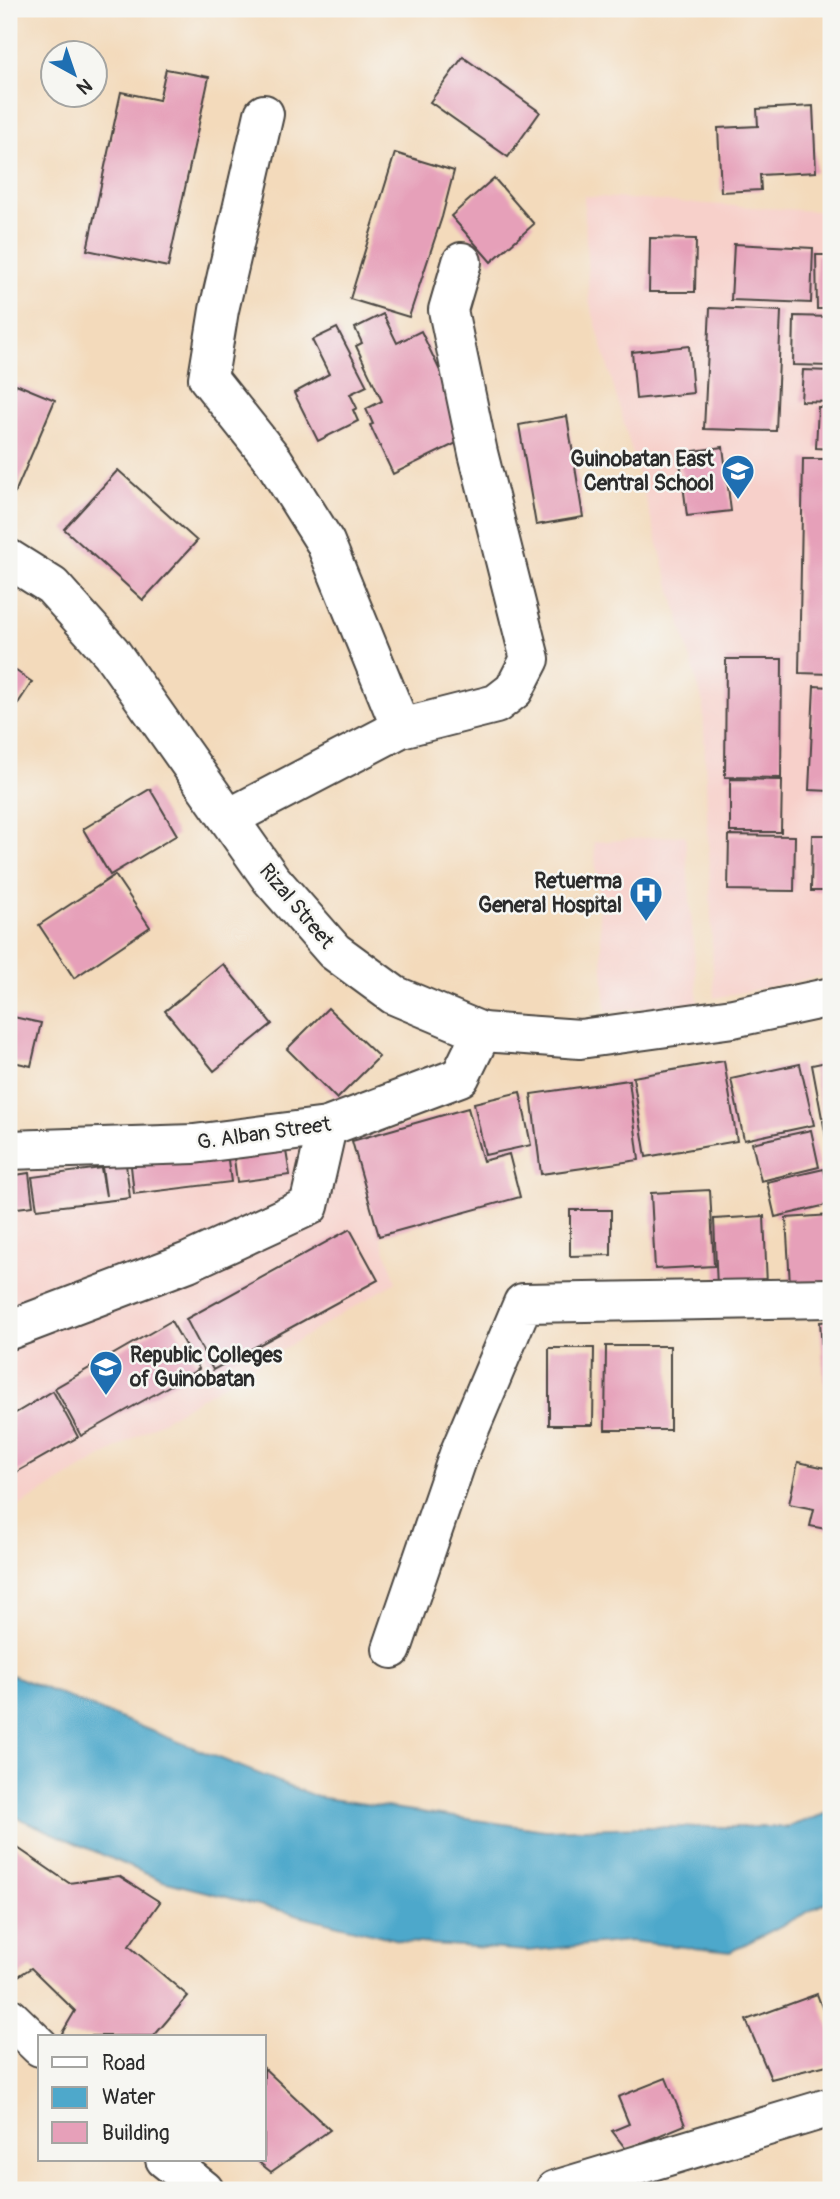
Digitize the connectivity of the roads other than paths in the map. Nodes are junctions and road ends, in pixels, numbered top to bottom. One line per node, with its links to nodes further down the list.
1 (264, 114): 4 (street)
2 (462, 262): 4 (street)
3 (9, 559): 5 (street, Rizal Street)
4 (401, 728): 5 (street)
5 (229, 818): 7 (street, Rizal Street)
6 (831, 997): 7 (street, Rizal Street)
7 (482, 1032): 8 (street, G. Alban Street)
8 (327, 1127): 9 (street, G. Alban Street); 11 (street)
9 (9, 1150)
10 (831, 1298): 12 (street)
11 (9, 1330)
12 (393, 1650)
13 (9, 2017): 14 (street)
14 (38, 2045)
15 (831, 2107): 18 (street)
16 (166, 2160): 17 (street)
17 (204, 2190)
18 (555, 2190)

